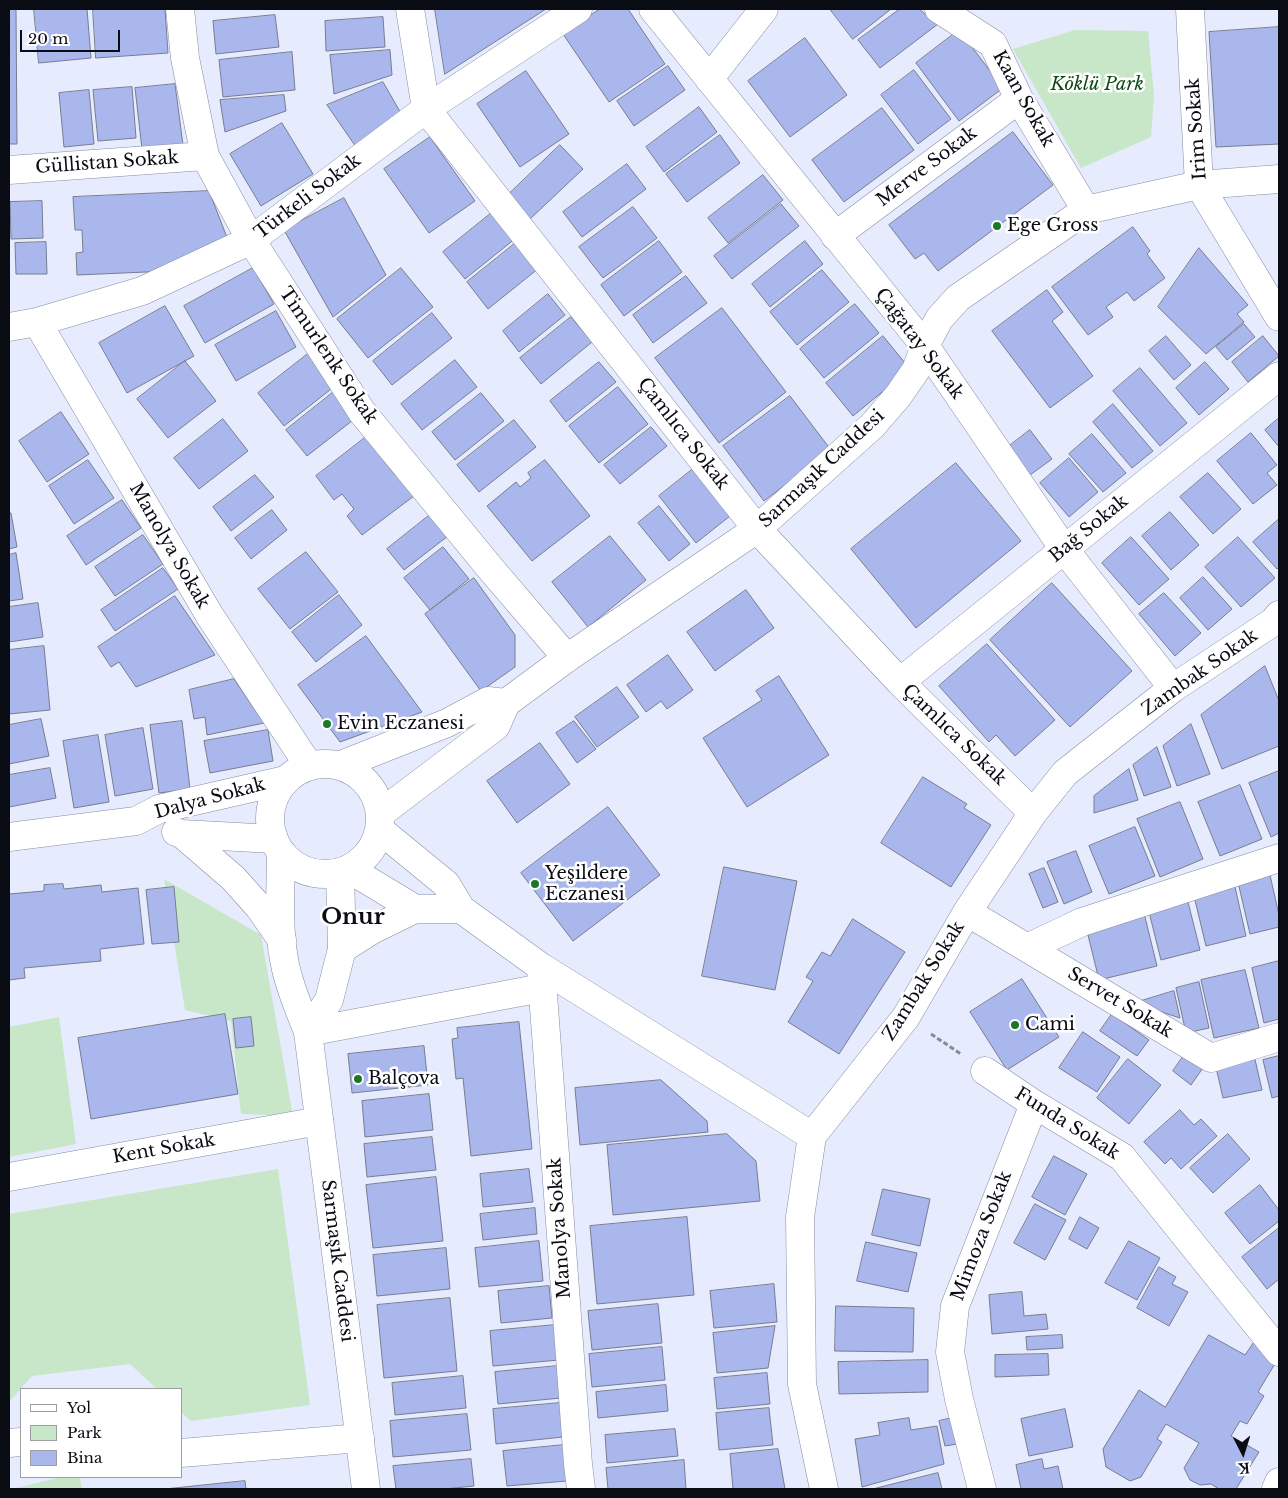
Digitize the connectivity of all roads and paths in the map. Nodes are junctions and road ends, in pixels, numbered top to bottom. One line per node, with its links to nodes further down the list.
1 (180, 9): 11 (street, Timurlenk Sokak)
2 (410, 9): 10 (street, Çamlıca Sokak)
3 (578, 9): 10 (street, Türkeli Sokak)
4 (653, 9): 8 (street, Çağatay Sokak)
5 (764, 9): 8 (street)
6 (938, 9): 9 (street, Kaan Sokak)
7 (1190, 9): 14 (street, Irim Sokak)
8 (708, 79): 16 (street, Çağatay Sokak)
9 (1019, 99): 15 (street, Kaan Sokak); 16 (street, Merve Sokak)
10 (426, 109): 17 (street, Türkeli Sokak); 23 (street, Çamlıca Sokak)
11 (205, 156): 12 (street, Güllistan Sokak); 17 (street, Timurlenk Sokak)
12 (9, 170)
13 (1279, 179): 14 (street, Sarmaşık Caddesi)
14 (1199, 185): 15 (street, Sarmaşık Caddesi); 18 (street, Irim Sokak)
15 (1086, 210): 21 (street, Sarmaşık Caddesi)
16 (835, 236): 21 (street, Çağatay Sokak)
17 (251, 240): 19 (street, Türkeli Sokak); 26 (street, Timurlenk Sokak)
18 (1279, 317)
19 (37, 322): 20 (street, Türkeli Sokak); 30 (street, Manolya Sokak)
20 (9, 327)
21 (925, 346): 23 (street, Sarmaşık Caddesi); 24 (street, Çağatay Sokak)
22 (1279, 376): 24 (street, Bağ Sokak)
23 (757, 529): 26 (street, Sarmaşık Caddesi); 27 (street, Çamlıca Sokak)
24 (1064, 549): 27 (street, Bağ Sokak); 28 (street, Çağatay Sokak)
25 (1277, 628): 28 (street, Zambak Sokak)
26 (567, 658): 29 (street, Sarmaşık Caddesi)
27 (900, 682): 33 (street, Çamlıca Sokak)
28 (1173, 688): 33 (street, Zambak Sokak)
29 (506, 702): 31 (street); 35 (street)
30 (309, 766): 31 (street); 32 (street)
31 (341, 766): 35 (street)
32 (286, 780): 34 (street, Dalya Sokak); 38 (street)
33 (1033, 813): 43 (street, Zambak Sokak)
34 (136, 821): 36 (street, Dalya Sokak); 37 (street, Dalya Sokak)
35 (381, 822): 40 (street); 42 (street)
36 (182, 834): 38 (street, Dalya Sokak); 44 (street)
37 (9, 837)
38 (278, 846): 40 (street); 44 (street, Sarmaşık Caddesi)
39 (1279, 858): 45 (street)
40 (345, 870): 41 (street); 46 (street)
41 (415, 909): 42 (street); 46 (street)
42 (461, 909): 47 (street)
43 (967, 912): 45 (street, Servet Sokak); 48 (street, Zambak Sokak)
44 (282, 940): 49 (street, Sarmaşık Caddesi)
45 (1027, 948): 50 (street, Servet Sokak)
46 (342, 949): 49 (street)
47 (542, 978): 49 (street); 54 (street); 61 (street, Manolya Sokak)
48 (906, 1017): 51 (path); 54 (street, Zambak Sokak)
49 (308, 1032): 53 (street, Sarmaşık Caddesi)
50 (1279, 1038)
51 (986, 1071): 52 (street, Funda Sokak)
52 (1034, 1104): 56 (street, Funda Sokak); 63 (street, Mimoza Sokak)
53 (319, 1121): 55 (street, Kent Sokak); 57 (street, Sarmaşık Caddesi)
54 (812, 1136): 62 (street, Zambak Sokak)
55 (9, 1177)
56 (1279, 1352)
57 (360, 1438): 58 (street); 60 (street, Sarmaşık Caddesi)
58 (182, 1453)
59 (1279, 1482): 64 (street)
60 (366, 1489)
61 (581, 1489)
62 (824, 1489)
63 (982, 1489)
64 (1276, 1489)

